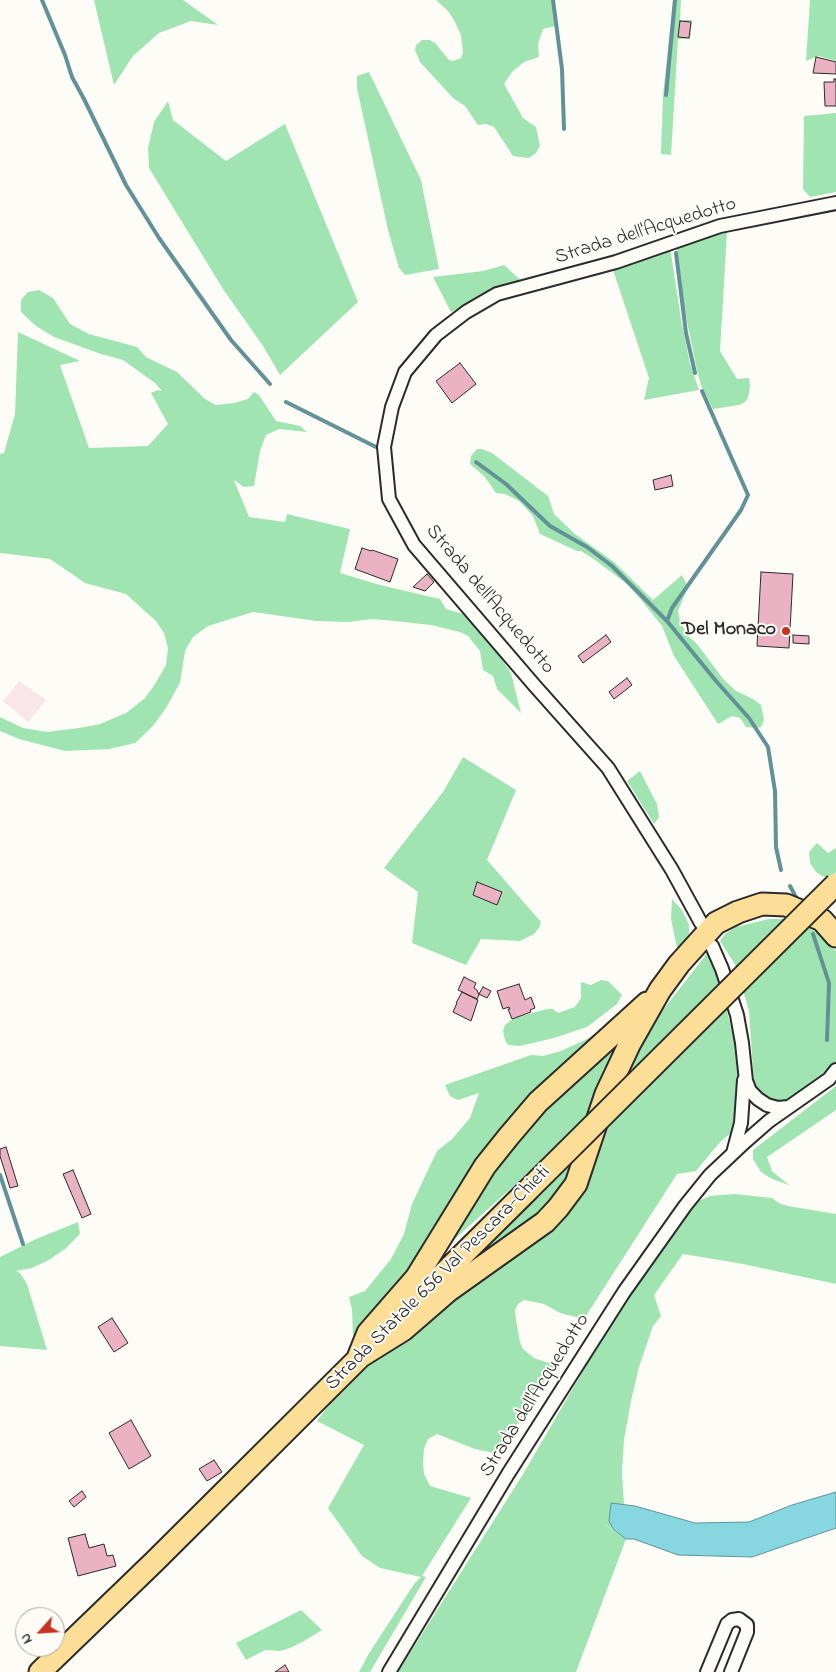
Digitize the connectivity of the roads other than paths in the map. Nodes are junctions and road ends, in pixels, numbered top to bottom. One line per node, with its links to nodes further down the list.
1 (836, 203): 3 (street, Strada dell'Acquedotto)
2 (836, 884): 11 (highway, Strada Statale 656 Val Pescara-Chieti, bridge)
3 (701, 923)
4 (836, 936): 6 (highway)
5 (712, 946): 7 (street)
6 (660, 990): 11 (highway); 11 (highway)
7 (745, 1070): 9 (street); 10 (street)
8 (834, 1075): 9 (street, Strada dell'Acquedotto)
9 (788, 1107): 10 (street, Strada dell'Acquedotto)
10 (733, 1153): 13 (street, Strada dell'Acquedotto)
11 (358, 1358): 12 (highway, Strada Statale 656 Val Pescara-Chieti)
12 (40, 1672)
13 (389, 1672)
14 (707, 1672): 15 (street)
15 (731, 1672)

